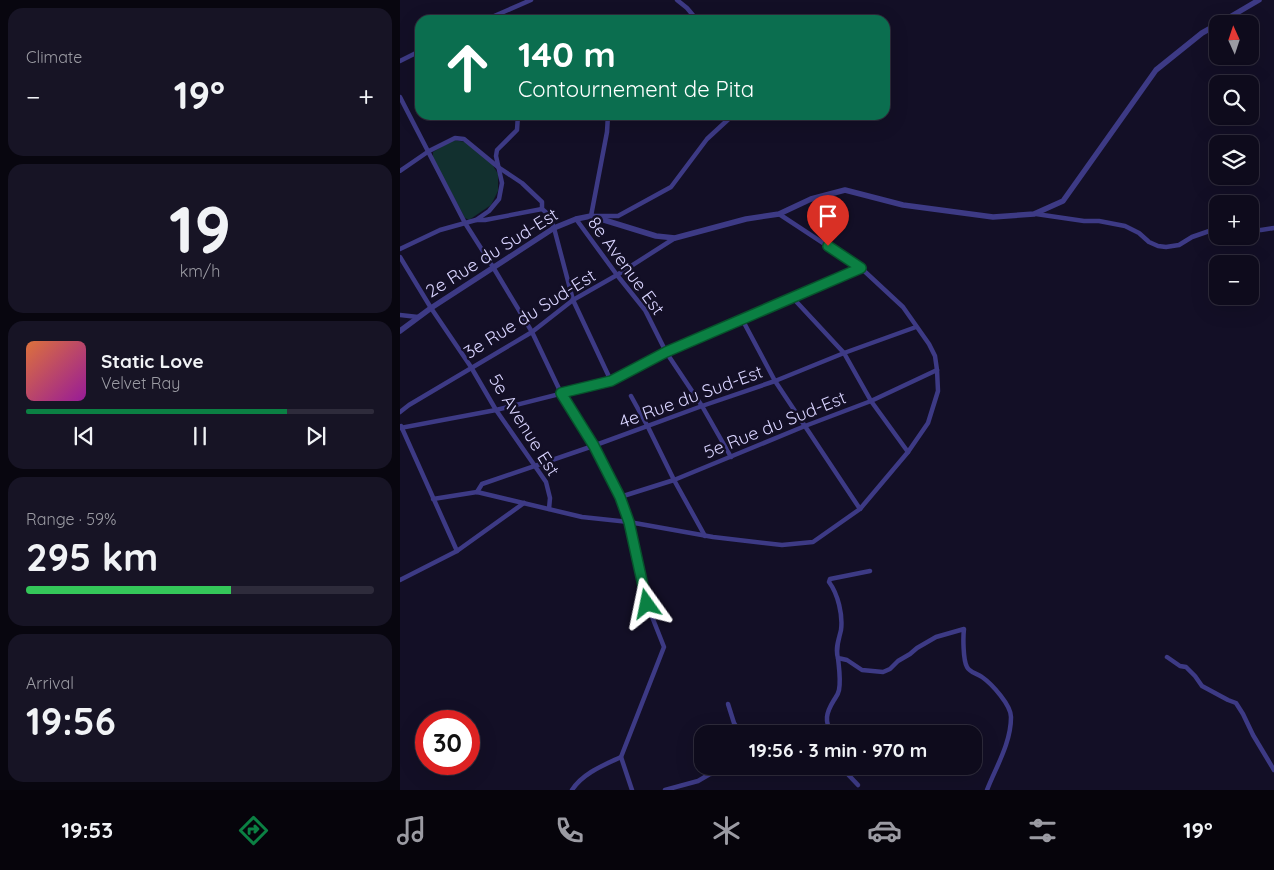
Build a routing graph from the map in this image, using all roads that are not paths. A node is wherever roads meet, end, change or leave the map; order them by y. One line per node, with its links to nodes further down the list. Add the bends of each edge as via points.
1 (531, 0): 4 (street)
2 (677, 0): 5 (street)
3 (1259, 0): 6 (street)
4 (496, 15)
5 (693, 15)
6 (1233, 15)
7 (1209, 29): 19 (street, via 1156,70 1063,201)
8 (415, 54): 9 (street)
9 (400, 61)
10 (400, 97): 14 (street)
11 (518, 120): 15 (street, via 517,130 497,150)
12 (608, 120): 20 (street)
13 (728, 120): 20 (street, via 707,139 670,187 618,216)
14 (428, 151): 15 (street, via 455,138 464,138); 16 (street); 23 (street)
15 (498, 167): 17 (street, via 542,202); 22 (street, via 502,183 499,199)
16 (400, 171)
17 (542, 209): 22 (street); 24 (street)
18 (779, 214): 19 (street, via 811,199 845,190 903,205 984,216); 28 (street, via 746,219); 32 (street)
19 (1034, 214): 27 (street, via 1099,220 1125,226 1149,242 1166,247 1179,245)
20 (592, 216): 21 (street, 2e Rue du Sud-Est); 28 (street, via 656,236)
21 (576, 219): 24 (street, 2e Rue du Sud-Est); 33 (street, 8e Avenue Est)
22 (476, 220): 23 (street)
23 (465, 223): 29 (street, via 440,230); 31 (street)
24 (554, 228): 31 (street, 2e Rue du Sud-Est); 35 (street)
25 (1274, 228): 26 (street)
26 (1259, 230)
27 (1209, 231)
28 (675, 238): 33 (street, 3e Rue du Sud-Est)
29 (400, 249)
30 (400, 257): 36 (street, 5e Avenue Est)
31 (493, 267): 36 (street, 2e Rue du Sud-Est); 42 (street)
32 (861, 268): 34 (street); 40 (street, via 902,307)
33 (617, 275): 35 (street, 3e Rue du Sud-Est); 43 (street, 8e Avenue Est, via 645,310)
34 (792, 297): 39 (street); 44 (street)
35 (573, 300): 42 (street, 3e Rue du Sud-Est); 47 (street)
36 (431, 308): 38 (street, 2e Rue du Sud-Est); 45 (street, 5e Avenue Est)
37 (400, 315): 38 (street)
38 (419, 317): 41 (street, 2e Rue du Sud-Est)
39 (742, 319): 43 (street); 48 (street)
40 (916, 327): 44 (street, 4e Rue du Sud-Est); 46 (street, via 935,356)
41 (400, 331)
42 (532, 332): 45 (street, 3e Rue du Sud-Est); 49 (street)
43 (666, 352): 47 (street); 52 (street, 8e Avenue Est)
44 (844, 353): 48 (street, 4e Rue du Sud-Est); 51 (street)
45 (472, 367): 53 (street, 5e Avenue Est); 54 (street, 3e Rue du Sud-Est)
46 (937, 370): 51 (street, 5e Rue du Sud-Est); 59 (street, via 938,391 928,423)
47 (611, 381): 49 (street)
48 (775, 381): 52 (street, 4e Rue du Sud-Est); 55 (street)
49 (561, 393): 53 (street); 58 (street)
50 (631, 396): 57 (street)
51 (872, 401): 55 (street, 5e Rue du Sud-Est); 59 (street)
52 (702, 406): 57 (street, 4e Rue du Sud-Est); 60 (street, 8e Avenue Est)
53 (496, 410): 56 (street); 61 (street, 5e Avenue Est)
54 (400, 412)
55 (805, 426): 60 (street, 5e Rue du Sud-Est); 68 (street)
56 (401, 427): 65 (street)
57 (648, 427): 58 (street, 4e Rue du Sud-Est); 62 (street)
58 (594, 446): 61 (street, 4e Rue du Sud-Est); 64 (street)
59 (908, 452): 68 (street)
60 (730, 457): 62 (street, 5e Rue du Sud-Est)
61 (534, 465): 63 (street, 4e Rue du Sud-Est, via 482,484); 67 (street, 5e Avenue Est, via 546,482)
62 (674, 480): 64 (street, 5e Rue du Sud-Est); 70 (street)
63 (477, 492): 65 (street); 66 (street)
64 (620, 497): 69 (street)
65 (433, 499): 71 (street)
66 (524, 503): 67 (street); 71 (street)
67 (549, 509): 69 (street, via 582,517)
68 (860, 509): 70 (street, via 813,542 782,545)
69 (629, 522): 70 (street); 79 (street, via 647,604 664,646)
70 (705, 536)
71 (457, 551): 73 (street)
72 (870, 571): 75 (street, via 830,579 840,612)
73 (400, 580)
74 (1167, 657): 80 (street, via 1186,668 1202,686 1236,703)
75 (838, 658): 78 (street, via 839,689 828,712); 87 (street, via 862,670 883,672 936,636 964,629 962,640 966,666 970,672 990,683 1011,715 1009,733)
76 (728, 704): 77 (street)
77 (735, 725)
78 (828, 725)
79 (621, 757): 84 (street, via 596,768); 85 (street)
80 (1274, 770)
81 (708, 775): 86 (street)
82 (849, 775): 83 (street)
83 (858, 785)
84 (572, 790)
85 (633, 790)
86 (664, 790)
87 (987, 790)

